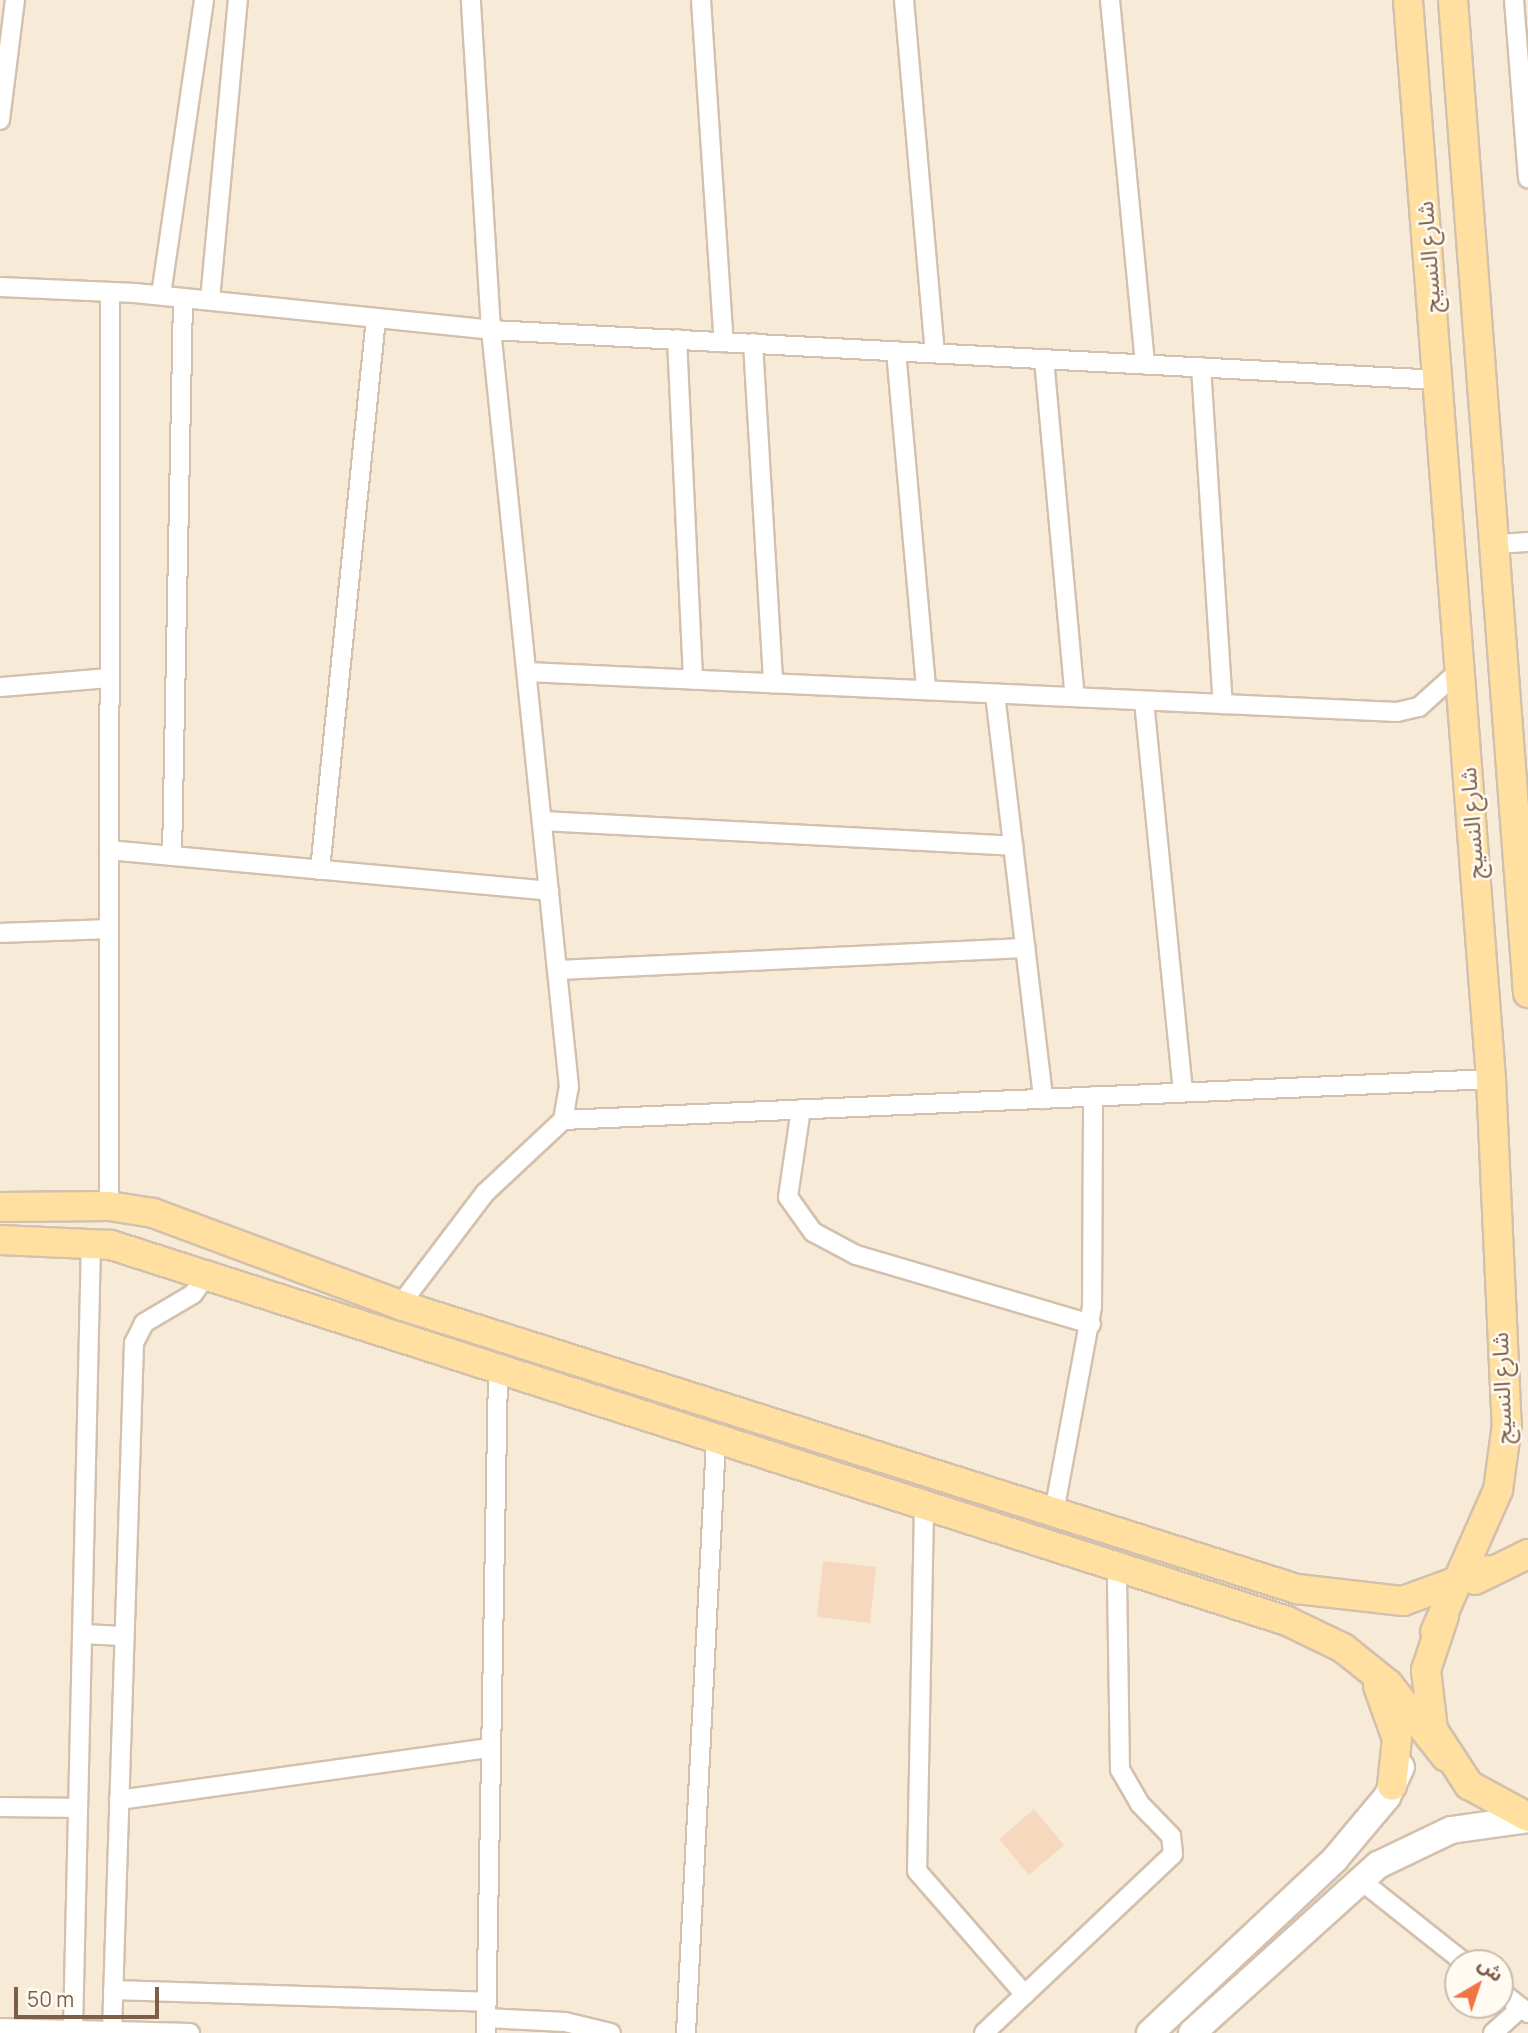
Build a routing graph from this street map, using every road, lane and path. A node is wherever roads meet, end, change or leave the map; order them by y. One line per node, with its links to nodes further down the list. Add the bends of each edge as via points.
1 (15, 0): 12 (street)
2 (204, 0): 16 (street)
3 (239, 0): 18 (street)
4 (471, 0): 20 (street)
5 (701, 0): 22 (street)
6 (904, 0): 25 (street)
7 (1110, 0): 27 (street)
8 (1408, 0): 29 (main road, شارع النسيج)
9 (1453, 0): 31 (main road, شارع النسيج)
10 (1519, 7): 11 (street)
11 (1525, 105): 13 (street)
12 (0, 117)
13 (1528, 178)
14 (0, 287): 15 (street)
15 (110, 292): 16 (street); 34 (street)
16 (161, 295): 17 (street)
17 (183, 298): 18 (street); 46 (street)
18 (210, 300): 19 (street)
19 (376, 318): 20 (street); 47 (street)
20 (491, 330): 21 (street); 33 (street)
21 (677, 340): 22 (street); 35 (street)
22 (724, 342): 23 (street)
23 (753, 343): 24 (street); 36 (street)
24 (895, 351): 25 (street); 38 (street)
25 (935, 353): 26 (street)
26 (1044, 359): 27 (street); 40 (street)
27 (1145, 364): 28 (street)
28 (1201, 367): 29 (street); 42 (street)
29 (1438, 380): 32 (main road, شارع النسيج)
30 (1528, 542): 31 (street)
31 (1499, 544): 53 (main road, شارع النسيج)
32 (1460, 670): 42 (street, via 1419,707 1397,712); 54 (main road, شارع النسيج)
33 (527, 672): 35 (street); 43 (street)
34 (109, 678): 37 (street); 45 (street)
35 (693, 680): 36 (street)
36 (773, 683): 38 (street)
37 (0, 687)
38 (926, 690): 39 (street)
39 (995, 694): 40 (street); 44 (street)
40 (1075, 698): 41 (street)
41 (1144, 701): 42 (street); 55 (street)
42 (1223, 704)
43 (542, 821): 44 (street); 48 (street)
44 (1013, 846): 51 (street)
45 (109, 850): 46 (street); 49 (street)
46 (172, 856): 47 (street)
47 (320, 870): 48 (street)
48 (549, 891): 52 (street)
49 (109, 929): 50 (street); 60 (street)
50 (0, 933)
51 (1025, 948): 52 (street); 57 (street)
52 (557, 970): 59 (street, via 569,1087)
53 (1528, 993)
54 (1491, 1079): 55 (street); 73 (main road, شارع النسيج, via 1507,1425)
55 (1183, 1093): 56 (street)
56 (1093, 1096): 57 (street); 68 (street)
57 (1043, 1099): 58 (street)
58 (801, 1109): 59 (street); 68 (street, via 788,1197 813,1232 856,1255)
59 (563, 1120): 67 (street, via 485,1193)
60 (109, 1206): 61 (main road); 62 (main road)
61 (0, 1207)
62 (193, 1226): 65 (main road); 67 (main road)
63 (0, 1240): 64 (main road)
64 (91, 1241): 65 (main road); 82 (street)
65 (169, 1264): 66 (main road)
66 (206, 1276): 69 (main road); 83 (street, via 193,1294 144,1323 134,1343)
67 (400, 1305): 70 (main road)
68 (1091, 1324): 75 (street)
69 (498, 1373): 71 (main road); 87 (street)
70 (819, 1438): 72 (main road); 75 (main road)
71 (716, 1440): 72 (main road); 106 (street)
72 (811, 1471): 74 (main road)
73 (1498, 1490): 79 (main road, شارع النسيج); 80 (main road, via 1471,1536 1431,1581)
74 (924, 1508): 77 (main road); 97 (street, via 917,1871)
75 (1054, 1511): 80 (main road, via 1297,1589)
76 (1528, 1554): 78 (main road)
77 (1117, 1570): 84 (main road, via 1287,1621); 97 (street, via 1121,1770 1140,1804 1171,1836 1173,1854)
78 (1488, 1570): 79 (main road); 81 (main road, via 1457,1597)
79 (1457, 1584): 80 (main road, via 1403,1601); 81 (main road, شارع النسيج)
80 (1376, 1602)
81 (1435, 1632): 85 (main road)
82 (82, 1634): 83 (street); 92 (street)
83 (124, 1636): 90 (street)
84 (1343, 1648): 86 (main road); 89 (main road, via 1367,1671 1392,1716 1398,1763)
85 (1426, 1670): 86 (street); 88 (main road, via 1426,1700)
86 (1415, 1716): 88 (main road); 89 (street)
87 (489, 1748): 90 (street); 99 (street)
88 (1446, 1757): 93 (main road, via 1469,1785)
89 (1392, 1786): 108 (street, via 1335,1859)
90 (119, 1800): 96 (street)
91 (0, 1807): 92 (street)
92 (78, 1808): 101 (street)
93 (1528, 1818): 94 (street, via 1440,1834)
94 (1359, 1879): 95 (street); 109 (street)
95 (1447, 1949)
96 (113, 1990): 99 (street); 102 (street)
97 (1026, 1995): 107 (street)
98 (1524, 2010): 110 (street)
99 (486, 2018): 105 (street, via 565,2022)
100 (0, 2028): 101 (street)
101 (73, 2030): 102 (street)
102 (111, 2031): 103 (street)
103 (140, 2032): 104 (street)
104 (190, 2033)
105 (611, 2033)
106 (686, 2033)
107 (984, 2033)
108 (1150, 2033)
109 (1192, 2033)
110 (1493, 2033)

